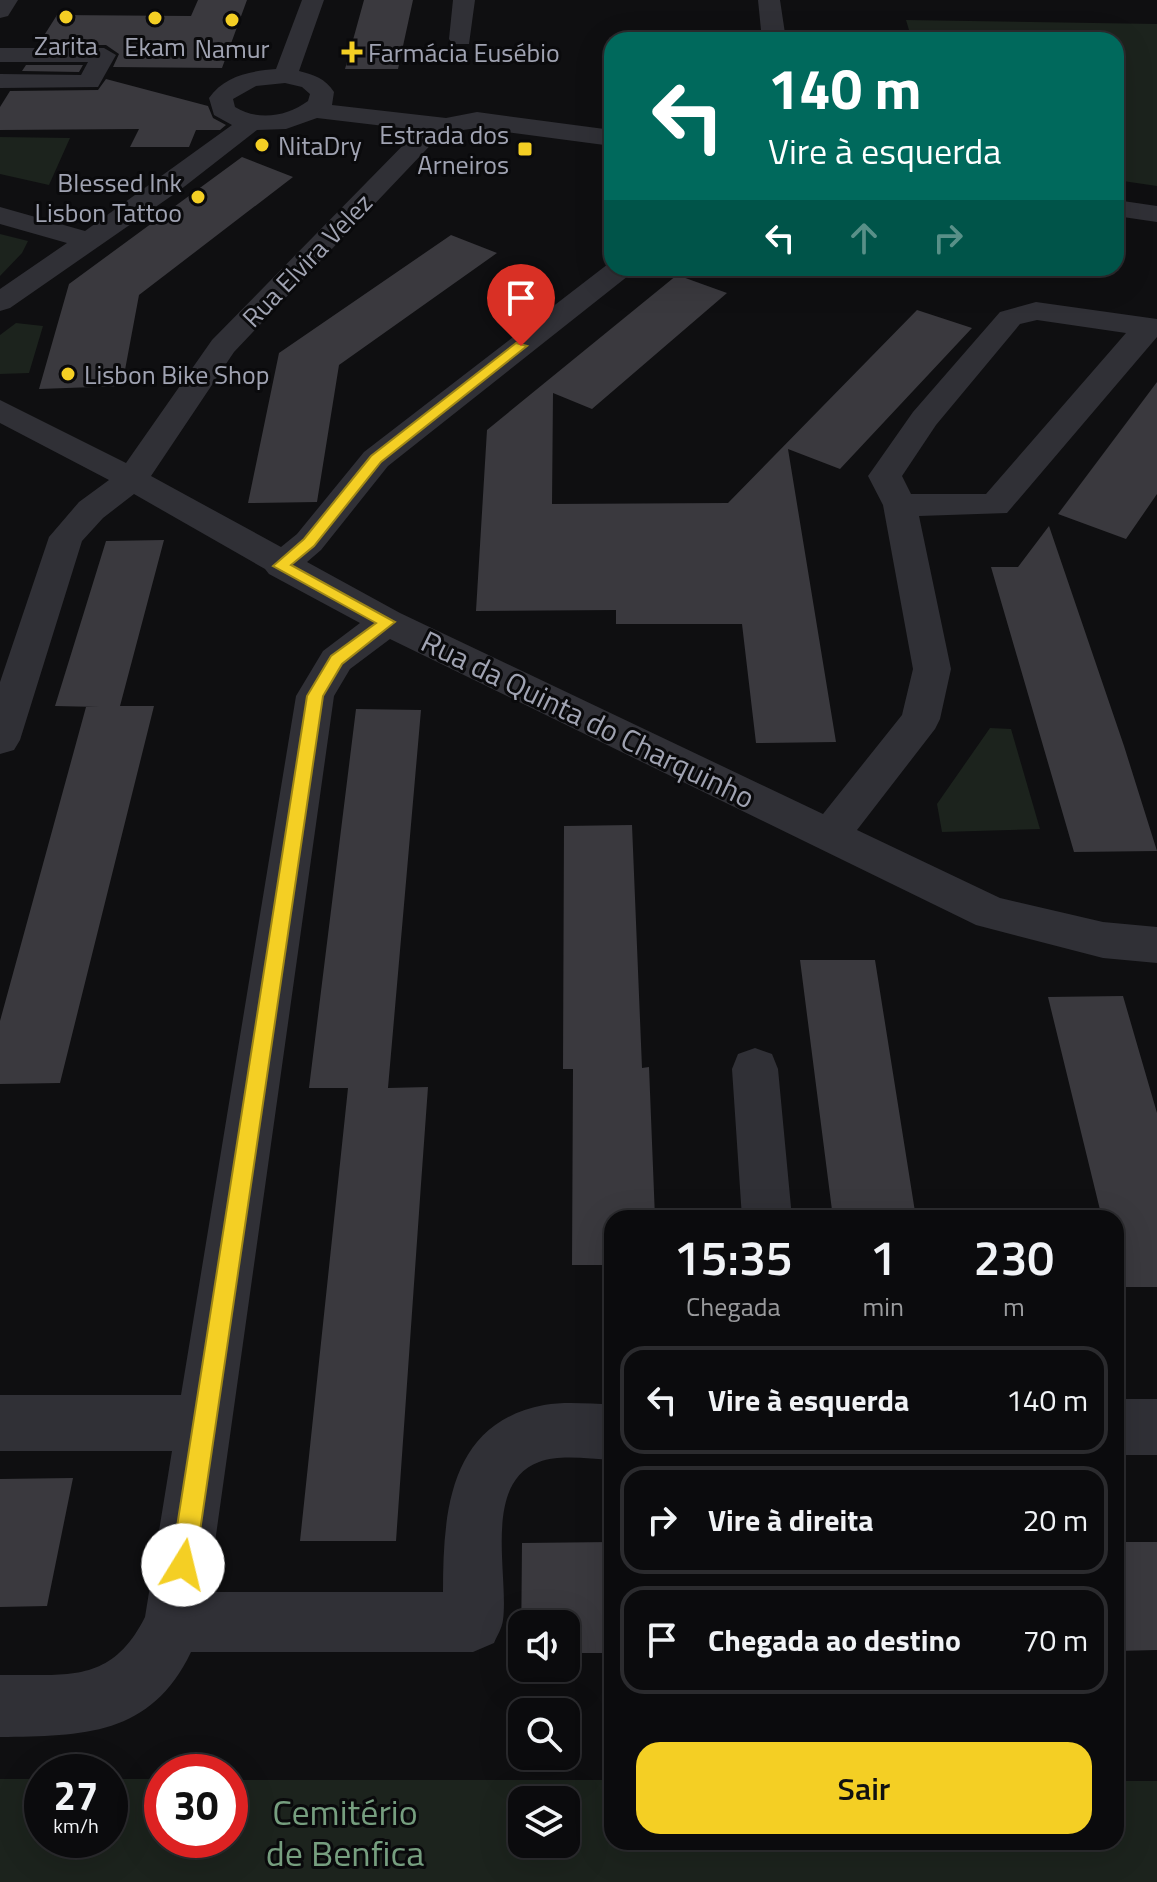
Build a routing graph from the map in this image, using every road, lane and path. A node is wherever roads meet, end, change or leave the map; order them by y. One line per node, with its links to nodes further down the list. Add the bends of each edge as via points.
1 (7, 0): 5 (street)
2 (313, 0): 9 (street)
3 (464, 0): 7 (street)
4 (769, 0): 6 (street)
5 (0, 11)
6 (773, 32)
7 (461, 39)
8 (0, 55): 10 (street, via 104,55 89,82)
9 (285, 76): 11 (street, via 310,81); 13 (street, via 245,81 221,98 230,115)
10 (0, 81)
11 (318, 101): 12 (street, via 458,110); 13 (street, via 293,120); 14 (street)
12 (477, 120): 14 (street); 15 (street)
13 (252, 122): 19 (street)
14 (435, 125): 24 (street, Rua Elvira Velez, via 223,346)
15 (604, 137)
16 (1124, 209): 17 (street)
17 (1157, 214)
18 (0, 215): 19 (street)
19 (88, 240): 21 (street)
20 (610, 276): 26 (street, via 376,459 309,542)
21 (9, 295)
22 (1152, 328): 25 (street, via 995,505); 25 (street, via 1036,311 1010,318 924,419 885,476)
23 (0, 410): 24 (street, Rua da Quinta do Charquinho)
24 (132, 479): 26 (street, Rua da Quinta do Charquinho); 28 (street, Rua Elvira Velez, via 66,537)
25 (900, 505): 29 (street, via 932,669 921,719)
26 (281, 566): 27 (street, Rua da Quinta do Charquinho)
27 (387, 622): 29 (street, Rua da Quinta do Charquinho); 34 (street, via 336,660 315,696)
28 (0, 740)
29 (830, 835): 30 (street, Rua da Quinta do Charquinho, via 991,913 1103,940)
30 (1157, 945)
31 (755, 1069): 32 (street)
32 (766, 1210)
33 (0, 1423): 34 (street)
34 (205, 1423): 38 (street)
35 (1124, 1427): 36 (street)
36 (1157, 1427)
37 (604, 1432): 38 (street, via 531,1436 494,1462 476,1504 473,1622)
38 (174, 1622): 39 (street, via 148,1671 105,1700)
39 (0, 1706)

